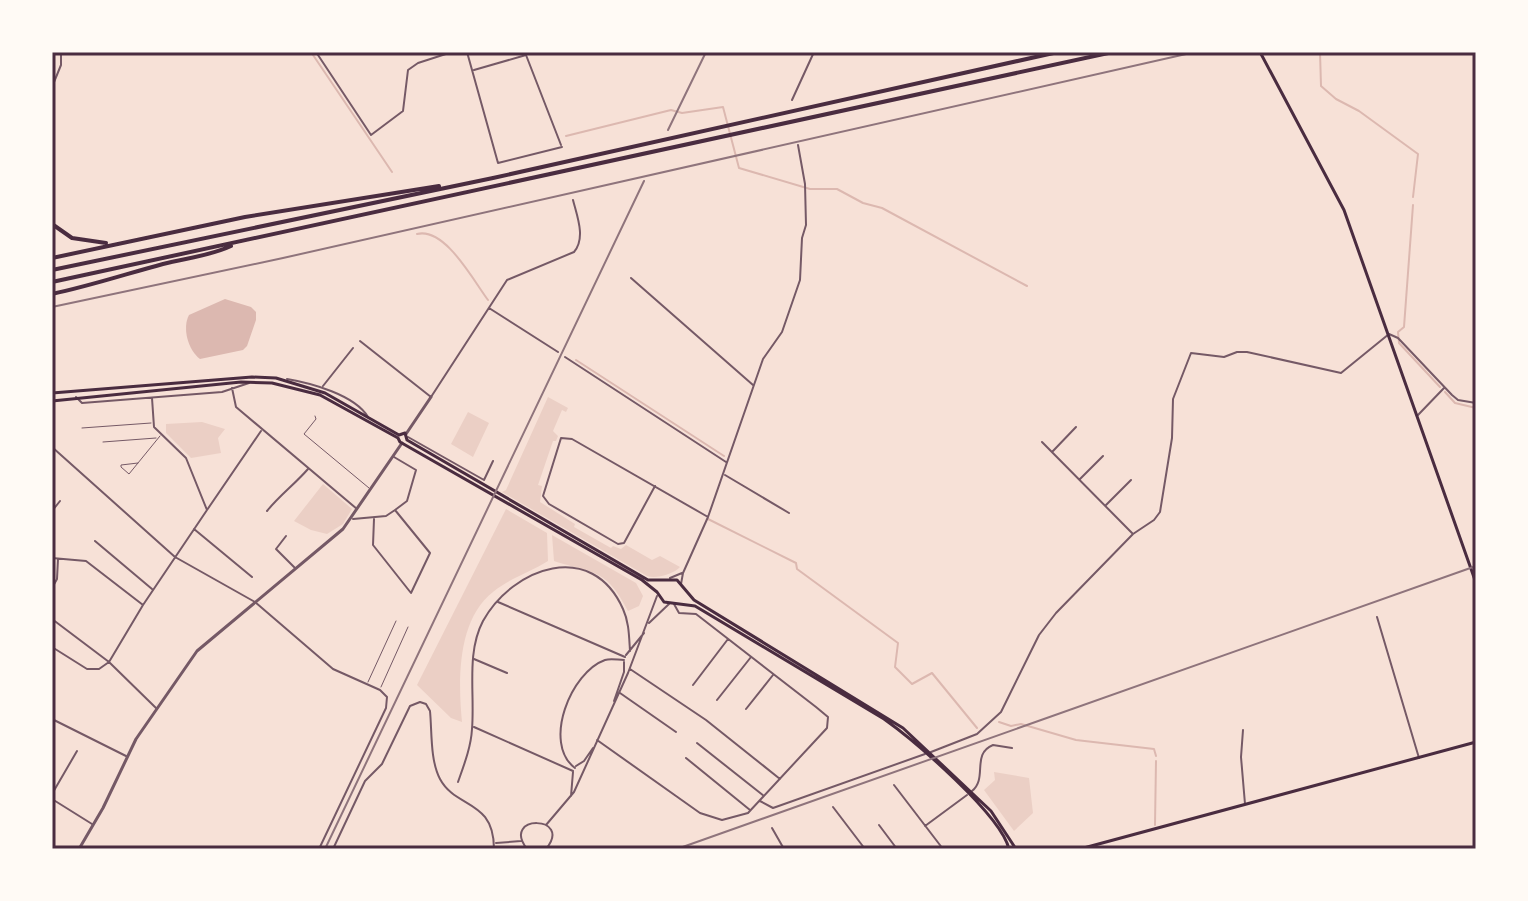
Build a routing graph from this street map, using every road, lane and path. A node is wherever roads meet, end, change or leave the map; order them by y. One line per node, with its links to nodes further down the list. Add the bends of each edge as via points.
1 (61, 52): 10 (street)
2 (316, 52): 3 (street, via 371,135 403,111 412,66)
3 (452, 52)
4 (467, 52): 9 (street)
5 (814, 52): 11 (street)
6 (1058, 52): 13 (highway)
7 (1113, 52): 17 (highway)
8 (1260, 52): 24 (main road, via 1344,210)
9 (472, 71): 9 (street, via 526,55 561,146 498,163)
10 (52, 87)
11 (792, 100)
12 (798, 145): 32 (street, via 806,225 800,280 782,332 763,359)
13 (493, 178): 16 (highway); 19 (highway)
14 (573, 200): 23 (street, via 579,248 507,280)
15 (52, 224): 16 (highway, via 72,238 99,244)
16 (151, 236): 18 (highway)
17 (238, 242): 21 (highway); 22 (highway, via 218,252)
18 (52, 258)
19 (52, 270)
20 (631, 278): 32 (street)
21 (52, 282)
22 (52, 294)
23 (488, 307): 27 (street); 37 (street)
24 (1389, 334): 33 (street); 42 (main road); 80 (street, via 1341,373 1247,352 1224,357 1191,353 1173,399 1160,512)
25 (360, 341): 37 (street)
26 (353, 348): 31 (street)
27 (558, 352)
28 (565, 357): 60 (street)
29 (287, 379): 31 (street); 35 (main road, via 252,377); 43 (main road)
30 (255, 382): 34 (street); 36 (main road); 49 (main road, via 320,395)
31 (322, 387): 43 (street)
32 (753, 387): 60 (street)
33 (1445, 387): 40 (street, via 1458,400); 42 (street)
34 (232, 388): 38 (street); 47 (street, via 235,405)
35 (52, 393)
36 (76, 397): 38 (street, via 82,403); 39 (main road)
37 (431, 397): 51 (street)
38 (152, 398): 44 (street)
39 (52, 401)
40 (1476, 403)
41 (315, 416): 66 (lane, via 304,434)
42 (1417, 416): 91 (main road)
43 (369, 418): 49 (main road)
44 (153, 422): 46 (lane); 48 (street)
45 (1076, 427): 55 (street)
46 (82, 428)
47 (262, 430): 61 (street); 71 (street)
48 (161, 434): 50 (lane); 71 (street, via 186,458)
49 (398, 436): 51 (main road); 51 (main road)
50 (158, 438): 52 (lane); 59 (lane)
51 (406, 439): 57 (street); 58 (street, via 484,480); 67 (main road)
52 (103, 442)
53 (1042, 442): 55 (street)
54 (52, 447): 83 (street)
55 (1052, 452): 63 (street)
56 (1103, 456): 63 (street)
57 (393, 457): 66 (street); 72 (street, via 416,470 407,501)
58 (493, 461)
59 (138, 463)
60 (727, 463): 62 (street)
61 (309, 468): 70 (street); 74 (street)
62 (723, 474): 75 (street); 76 (street)
63 (1079, 479): 69 (street)
64 (1131, 480): 69 (street)
65 (655, 486): 65 (street, via 624,543 618,544 543,496 561,438 572,439); 76 (street)
66 (371, 489): 70 (street)
67 (500, 496): 90 (main road, via 648,580); 95 (main road)
68 (60, 501): 73 (street)
69 (1105, 505): 80 (street)
70 (358, 509): 77 (street)
71 (207, 510): 79 (street)
72 (395, 510): 78 (street); 78 (street, via 430,553 411,593 373,545)
73 (52, 511)
74 (267, 511)
75 (789, 513)
76 (708, 517): 87 (street)
77 (352, 519): 78 (street); 86 (street)
78 (374, 519)
79 (194, 529): 83 (street); 88 (street)
80 (1133, 534): 149 (street, via 1056,613 1039,635 1001,712 977,734 780,806)
81 (286, 536): 86 (street, via 276,549)
82 (95, 541): 94 (street)
83 (175, 557): 94 (street); 98 (street)
84 (52, 558): 85 (street)
85 (58, 558): 93 (street); 99 (street, via 90,563)
86 (296, 569): 98 (street)
87 (683, 573): 89 (street); 92 (street)
88 (252, 577)
89 (670, 578): 90 (main road); 92 (main road)
90 (662, 581): 95 (main road)
91 (1476, 583)
92 (682, 587): 97 (main road); 133 (main road, via 694,600 881,712)
93 (52, 588)
94 (153, 589): 99 (street)
95 (658, 594): 97 (main road); 103 (street)
96 (497, 601): 108 (street, via 537,571 559,567 584,572 605,584 618,600); 110 (street, via 478,632); 111 (street)
97 (676, 601): 103 (street); 106 (street, via 679,613 696,614); 133 (main road, via 695,606 866,708)
98 (255, 602): 116 (street, via 333,669); 122 (street, via 201,647)
99 (143, 605): 112 (street)
100 (1377, 617): 138 (street)
101 (52, 619): 112 (street)
102 (396, 621): 116 (lane)
103 (648, 624): 105 (street)
104 (408, 627): 118 (lane)
105 (645, 632): 108 (street); 113 (street)
106 (728, 639): 109 (street); 117 (street)
107 (52, 647): 112 (street, via 87,669)
108 (630, 651): 111 (street)
109 (751, 657): 115 (street); 120 (street)
110 (473, 659): 114 (street); 125 (street)
111 (625, 659): 121 (street); 136 (street, via 597,665 571,693 562,720)
112 (109, 662): 122 (street)
113 (630, 669): 119 (street); 141 (street)
114 (507, 673)
115 (774, 674): 123 (street); 141 (street, via 828,717 827,728)
116 (367, 684): 118 (street)
117 (693, 685)
118 (380, 690): 161 (street, via 387,697 386,708)
119 (619, 692): 121 (street); 127 (street)
120 (717, 700)
121 (613, 706): 128 (street)
122 (156, 708): 135 (street)
123 (746, 709)
124 (52, 719): 135 (street)
125 (473, 727): 139 (street); 142 (street)
126 (1243, 730): 150 (street)
127 (676, 732)
128 (597, 740): 131 (street); 152 (street, via 711,819 739,818)
129 (1476, 742): 138 (main road)
130 (697, 743): 145 (street)
131 (594, 747): 140 (street); 147 (street)
132 (1012, 748): 156 (street, via 988,746 979,762 977,787)
133 (924, 749): 146 (main road)
134 (77, 751): 144 (street)
135 (127, 756): 153 (street)
136 (566, 758): 139 (street); 140 (street)
137 (686, 758): 152 (street)
138 (1419, 758): 150 (main road)
139 (562, 766): 140 (street)
140 (574, 769): 147 (street)
141 (780, 779): 145 (street)
142 (458, 782)
143 (894, 785): 156 (street)
144 (52, 794)
145 (764, 796): 149 (street)
146 (972, 796): 170 (main road); 171 (main road, via 996,818)
147 (571, 798): 154 (street)
148 (52, 799): 153 (street)
149 (760, 801): 152 (street)
150 (1245, 805): 172 (main road)
151 (833, 807): 167 (street)
152 (751, 810)
153 (93, 825): 160 (street)
154 (546, 825): 158 (street, via 528,824); 165 (street, via 552,838)
155 (879, 825): 168 (street)
156 (925, 826): 169 (street)
157 (772, 828): 166 (street)
158 (522, 841): 159 (street); 164 (street)
159 (494, 843): 162 (street, via 479,809 441,781 429,708 417,702 410,706 382,764 365,781); 163 (street)
160 (79, 849)
161 (319, 849)
162 (333, 849)
163 (494, 849)
164 (527, 849)
165 (546, 849)
166 (784, 849)
167 (865, 849)
168 (897, 849)
169 (943, 849)
170 (1009, 849)
171 (1016, 849)
172 (1080, 849)

